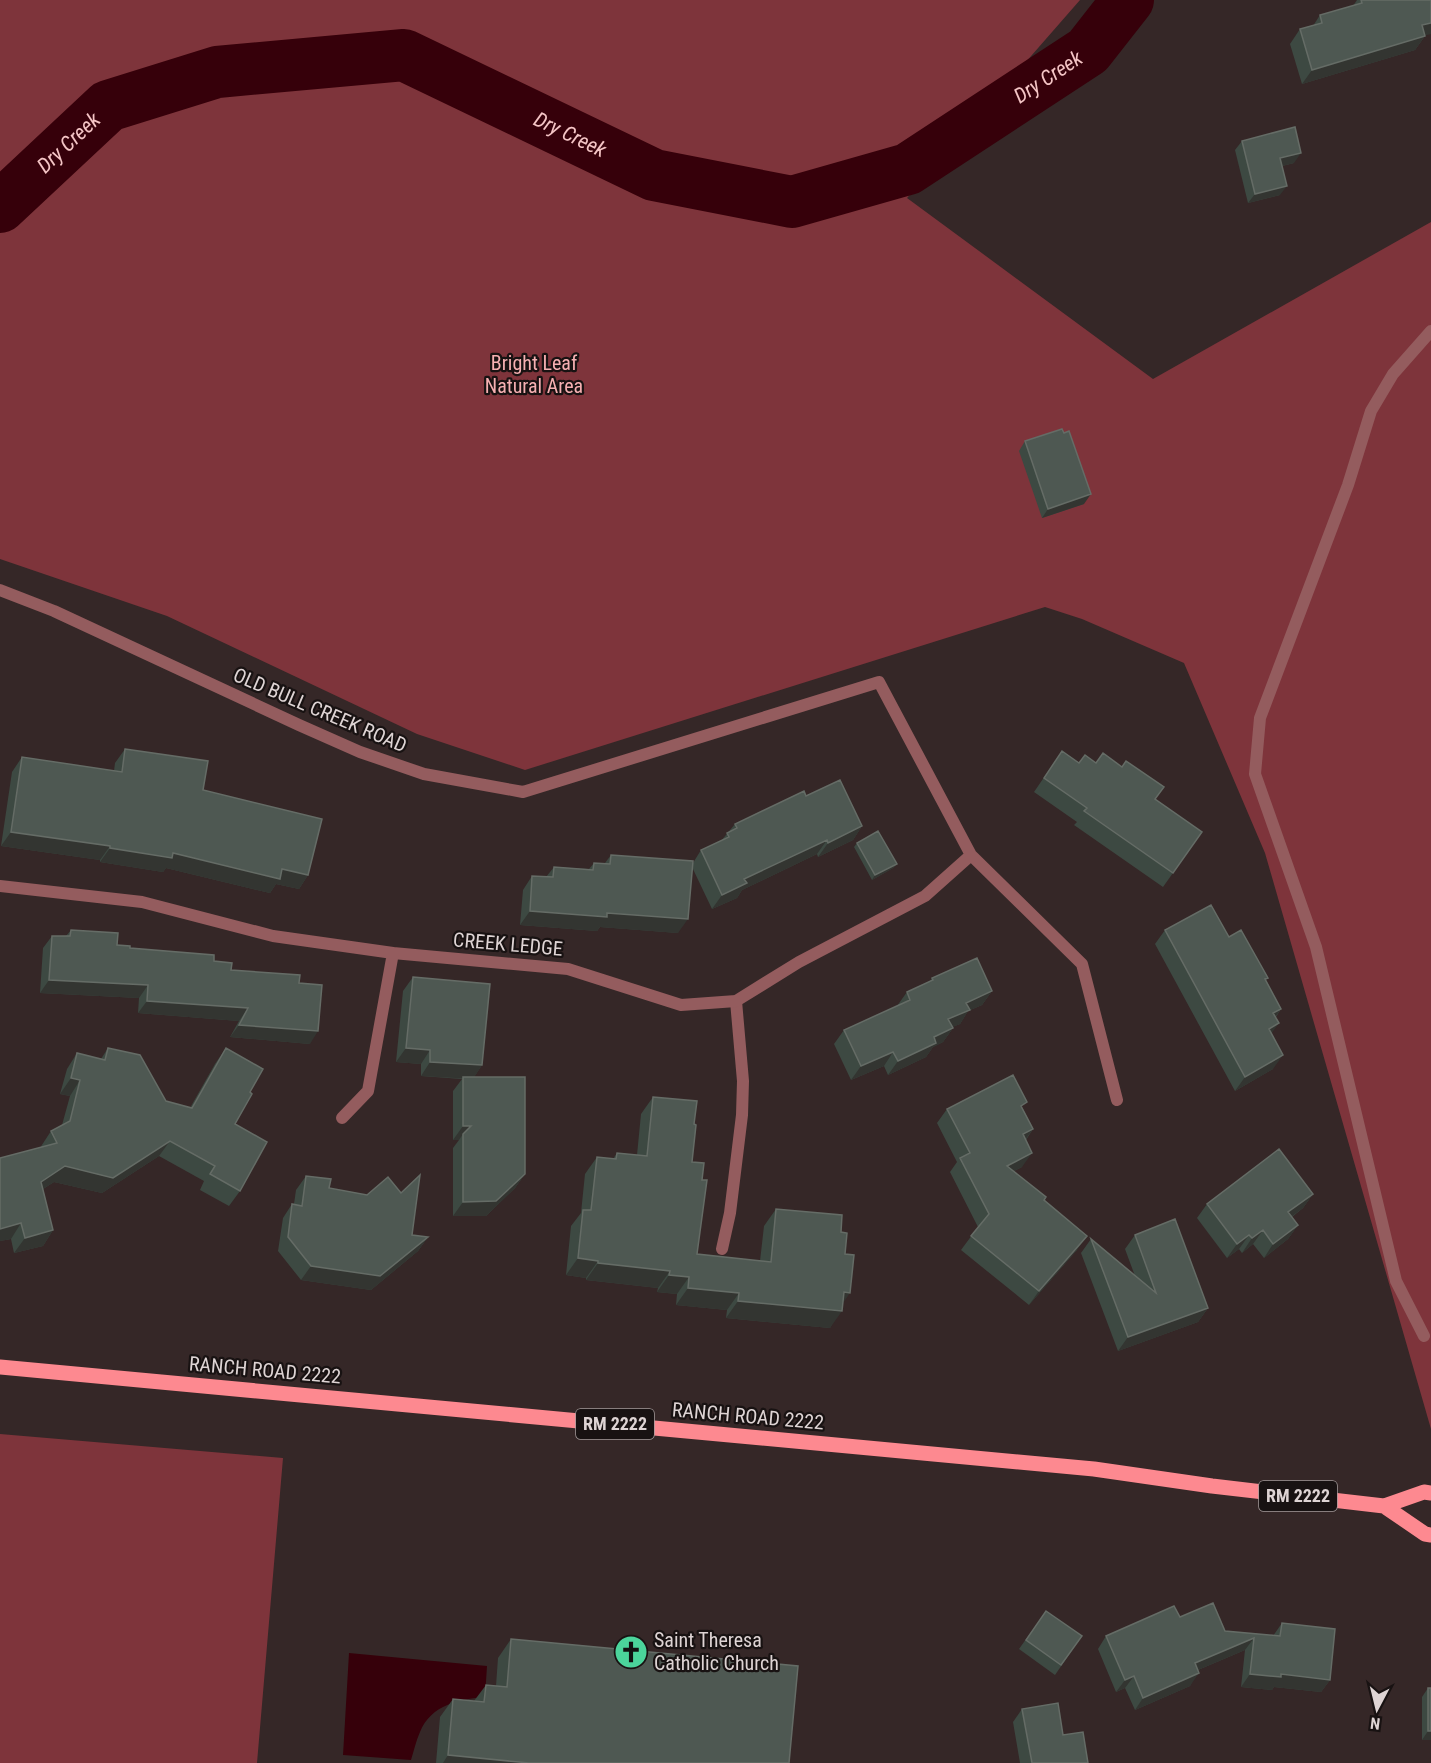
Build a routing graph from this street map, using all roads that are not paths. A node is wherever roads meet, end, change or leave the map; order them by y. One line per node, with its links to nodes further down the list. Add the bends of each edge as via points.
1 (1431, 331): 10 (street, via 1393,374 1371,411 1348,485 1260,718 1255,774 1316,947 1396,1281)
2 (0, 590): 3 (street, OLD BULL CREEK ROAD, via 54,611 360,752 424,774 523,792 879,682)
3 (971, 855): 6 (street, CREEK LEDGE, via 925,896 800,962); 7 (street, via 1082,964)
4 (0, 886): 5 (street, CREEK LEDGE, via 142,902 273,936)
5 (393, 953): 6 (street, CREEK LEDGE, via 568,969 681,1005); 8 (street, via 368,1091)
6 (736, 1001): 9 (street, via 742,1114)
7 (1117, 1100)
8 (342, 1118)
9 (722, 1250)
10 (1424, 1336)
11 (0, 1367): 13 (main road, RANCH ROAD 2222 / RM 2222, via 1094,1469)
12 (1431, 1493): 13 (main road, RANCH ROAD 2222 / RM 2222)
13 (1384, 1506): 14 (main road, RANCH ROAD 2222 / RM 2222)
14 (1431, 1535)

